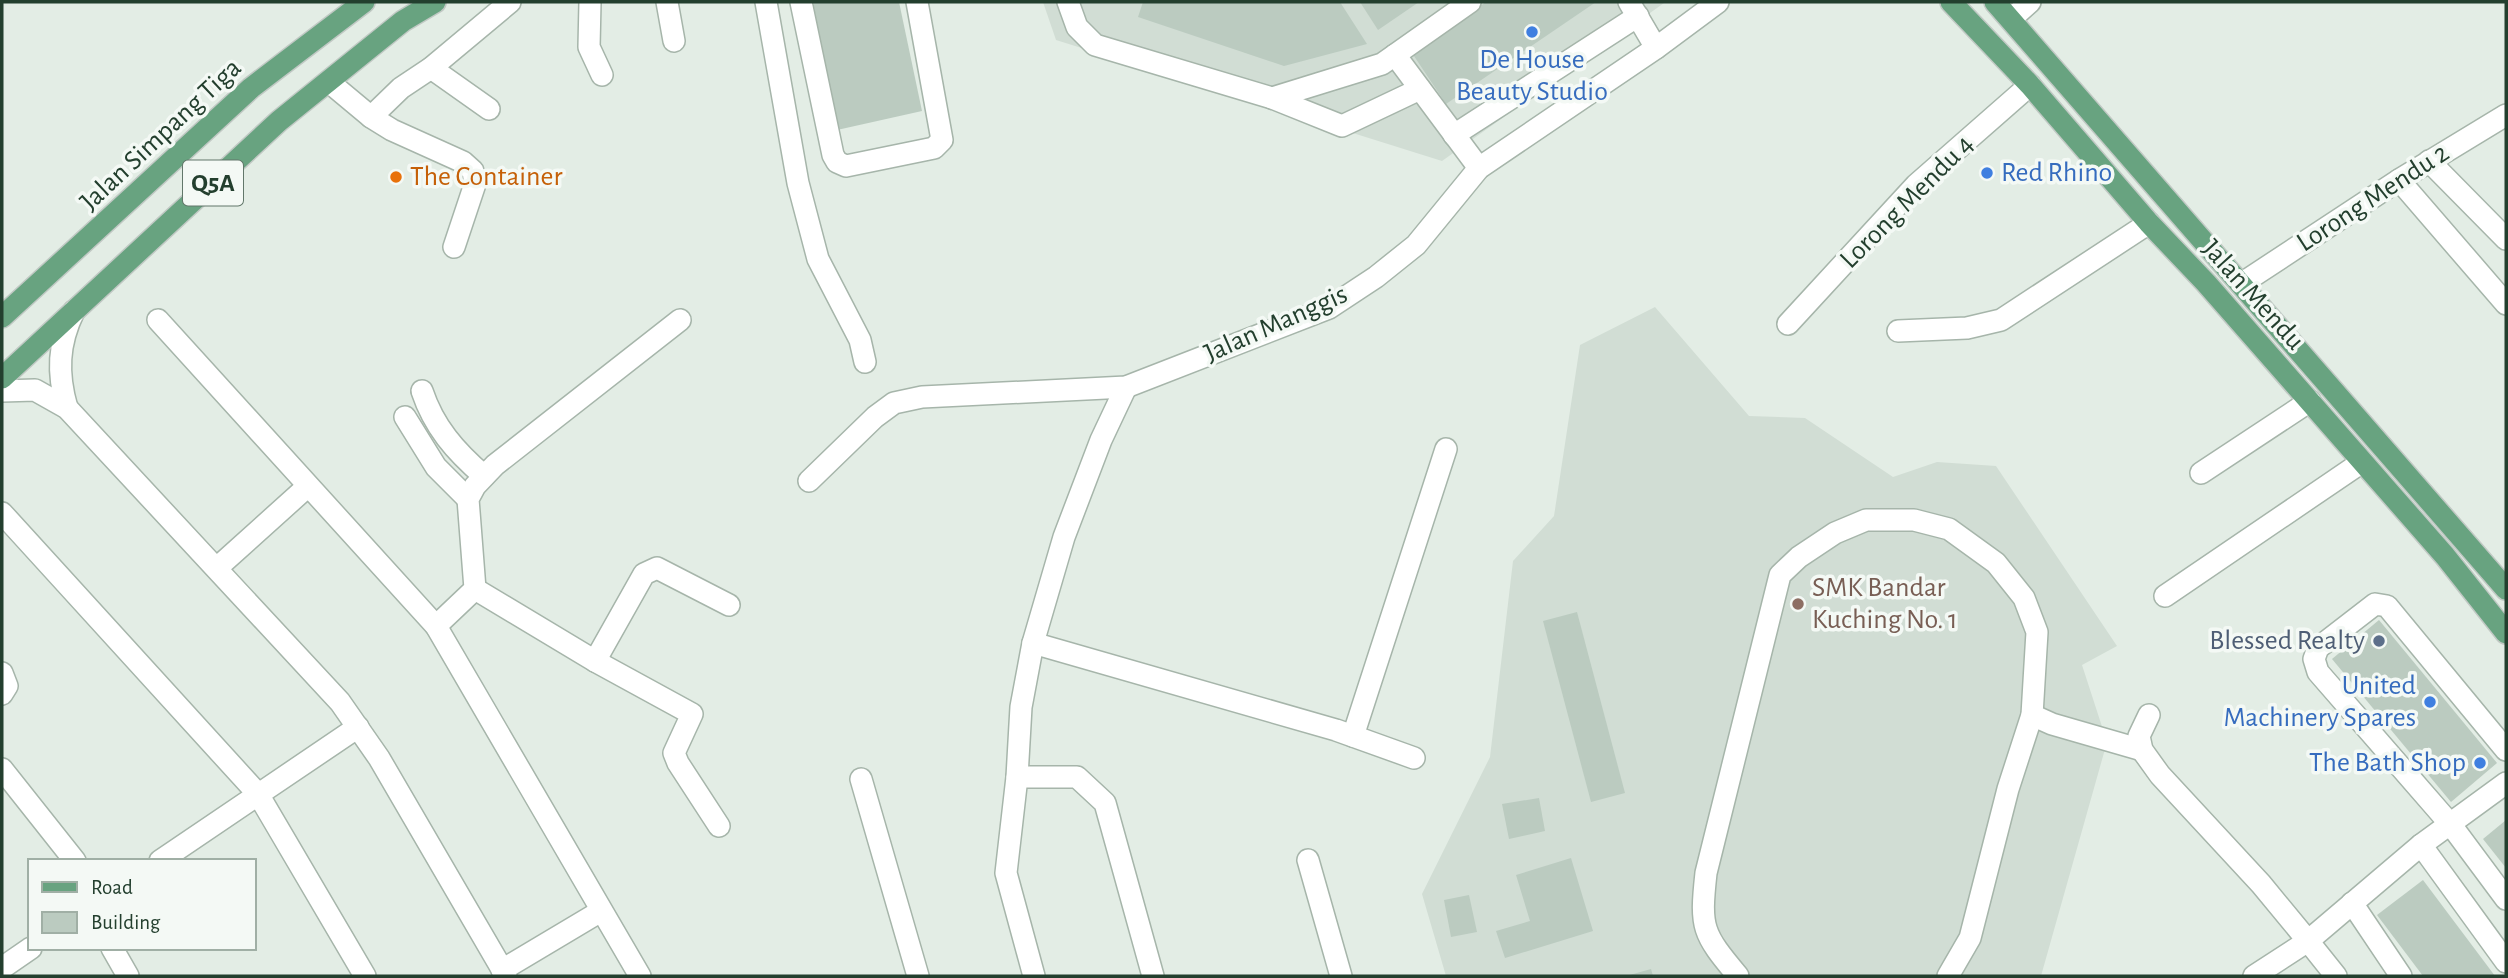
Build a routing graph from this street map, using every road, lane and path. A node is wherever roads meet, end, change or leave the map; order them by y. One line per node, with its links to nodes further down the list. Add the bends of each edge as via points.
1 (364, 2): 39 (main road, Jalan Simpang Tiga, via 251,88)
2 (435, 2): 22 (main road, Q5A, via 403,21)
3 (510, 2): 20 (street)
4 (590, 2): 21 (street, via 589,47)
5 (667, 2): 17 (street)
6 (766, 2): 44 (street, via 798,183 818,259 860,340)
7 (801, 2): 8 (street, via 833,155 846,166 934,148 942,140)
8 (917, 2)
9 (1068, 2): 25 (street, via 1077,27 1096,45)
10 (1470, 2): 19 (street)
11 (1718, 2): 18 (street, Jalan Manggis)
12 (1951, 2): 23 (main road, Jalan Mendu)
13 (1995, 2): 16 (main road, Jalan Mendu)
14 (2030, 2): 16 (street)
15 (1634, 9): 18 (street); 29 (street)
16 (2011, 19): 36 (main road, Jalan Mendu)
17 (674, 41)
18 (1656, 48): 31 (street, Jalan Manggis)
19 (1395, 55): 24 (street); 25 (street, via 1371,68)
20 (430, 68): 26 (street); 28 (street)
21 (602, 75)
22 (328, 82): 28 (street); 38 (main road, Q5A, via 278,121)
23 (2030, 85): 33 (main road, Jalan Mendu); 42 (street, Lorong Mendu 4, via 1916,185)
24 (1420, 89): 25 (street, via 1342,126); 29 (street)
25 (1272, 98)
26 (489, 109)
27 (2506, 115): 30 (street, Lorong Mendu 2)
28 (371, 117): 35 (street, via 463,162 473,172 475,184)
29 (1454, 135): 31 (street)
30 (2429, 161): 32 (street, Lorong Mendu 2); 34 (street)
31 (1479, 168): 46 (street, Jalan Manggis, via 1416,245 1329,308)
32 (2399, 180): 36 (street, Lorong Mendu 2); 37 (street)
33 (2149, 223): 43 (street, via 2001,320 1967,328); 49 (main road, Jalan Mendu)
34 (2506, 239)
35 (454, 247)
36 (2241, 284): 62 (main road, Jalan Mendu)
37 (2506, 304)
38 (74, 311): 45 (main road, Q5A); 50 (street, via 60,353 60,382)
39 (2, 317)
40 (158, 320): 57 (street)
41 (680, 320): 55 (street)
42 (1788, 324)
43 (1898, 331)
44 (864, 362)
45 (2, 378)
46 (1126, 387): 56 (street, Jalan Manggis, via 922,397 894,403); 67 (street, via 1064,537)
47 (2, 391): 50 (street, via 35,390)
48 (422, 391): 55 (street, via 453,449)
49 (2310, 401): 53 (main road, Jalan Mendu); 54 (street)
50 (67, 408): 60 (street)
51 (405, 417): 58 (street, via 436,467)
52 (1446, 449): 74 (street)
53 (2362, 462): 63 (street); 66 (main road, Jalan Mendu)
54 (2201, 473)
55 (484, 476): 58 (street)
56 (809, 481)
57 (308, 486): 60 (street); 65 (street)
58 (467, 499): 61 (street)
59 (2, 513): 82 (street)
60 (218, 567): 73 (street)
61 (475, 589): 65 (street); 68 (street)
62 (2506, 589)
63 (2165, 596)
64 (729, 605): 68 (street, via 657,568 649,569)
65 (436, 626): 91 (street)
66 (2506, 633)
67 (1033, 643): 74 (street); 79 (street, via 1021,707)
68 (595, 661): 84 (street, via 692,714 674,753)
69 (2, 673): 70 (street, via 7,686)
70 (2, 694)
71 (2032, 715): 75 (street); 105 (street, via 2037,632 2024,598 1996,563 1949,530 1914,520 1866,520 1835,533 1799,557 1780,575 1706,873 1701,916 1713,946); 106 (street, via 2007,789 1970,938)
72 (2149, 715): 75 (street, via 2139,736)
73 (358, 727): 82 (street); 97 (street)
74 (1353, 736): 77 (street)
75 (2142, 750): 92 (street)
76 (2506, 750): 83 (street, via 2387,606 2375,604 2318,648 2314,659 2318,672)
77 (1414, 758)
78 (2, 769): 86 (street)
79 (1017, 777): 102 (street, via 1006,873); 103 (street, via 1077,776 1105,803)
80 (861, 779): 101 (street)
81 (2506, 783): 83 (street)
82 (258, 794): 87 (street); 99 (street)
83 (2451, 825): 85 (street); 89 (street)
84 (719, 826)
85 (2421, 845): 90 (street); 95 (street)
86 (73, 859)
87 (163, 859)
88 (1308, 860): 104 (street)
89 (2506, 899)
90 (2352, 903): 92 (street); 109 (street)
91 (601, 911): 97 (street); 100 (street)
92 (2308, 941): 107 (street); 108 (street)
93 (28, 950): 96 (street)
94 (113, 950): 98 (street)
95 (2506, 962)
96 (2, 968)
97 (504, 973)
98 (128, 976)
99 (365, 976)
100 (640, 976)
101 (918, 976)
102 (1034, 976)
103 (1153, 976)
104 (1341, 976)
105 (1738, 976)
106 (1948, 976)
107 (2254, 976)
108 (2336, 976)
109 (2402, 976)

